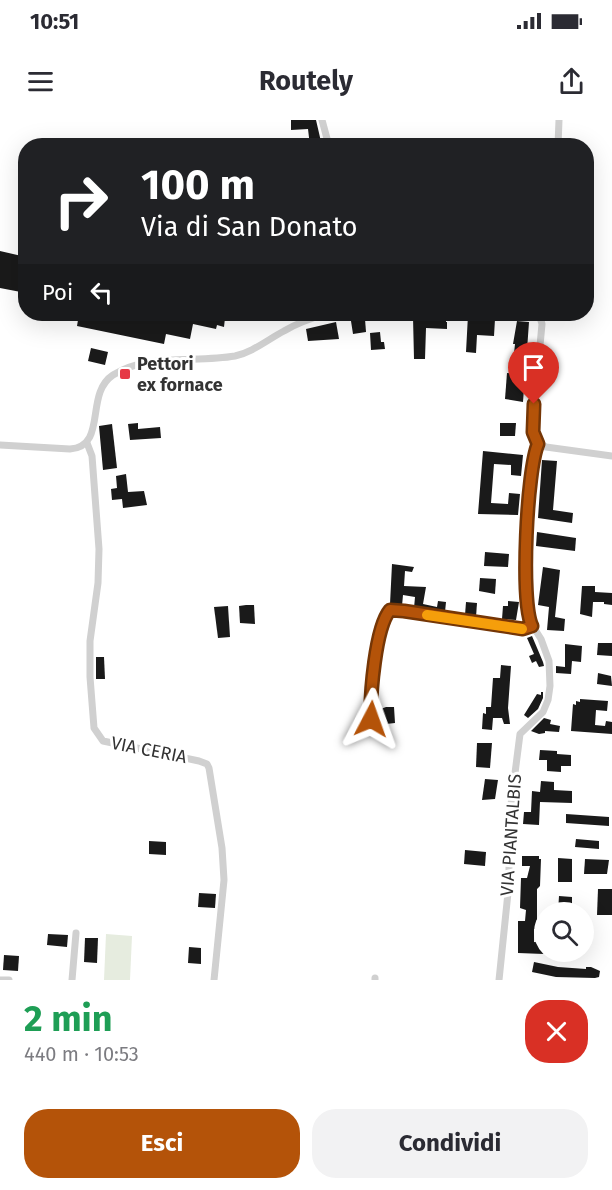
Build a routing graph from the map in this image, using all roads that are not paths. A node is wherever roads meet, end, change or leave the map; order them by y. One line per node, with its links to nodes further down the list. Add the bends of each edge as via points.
1 (322, 120): 3 (street)
2 (559, 120): 4 (street)
3 (326, 138)
4 (558, 138)
5 (308, 321): 7 (street, via 245,353 143,364 114,375 99,394)
6 (541, 321): 8 (street, VIA PIANTALBIS, via 533,416)
7 (87, 443): 9 (street, via 70,449); 17 (street, VIA CERIA, via 92,456 99,549 89,664 94,728 103,741 199,760 209,768 224,880)
8 (538, 444): 10 (street); 11 (street, VIA PIANTALBIS, via 527,544 526,603)
9 (0, 445)
10 (612, 456)
11 (532, 626): 12 (street, via 523,629 390,610 381,632 375,667 370,711); 18 (street, VIA PIANTALBIS, via 541,639 551,676 543,712 522,730 520,740 509,820)
12 (375, 729)
13 (76, 933): 16 (street)
14 (0, 980): 15 (street)
15 (9, 980)
16 (72, 980)
17 (214, 980)
18 (499, 980)

